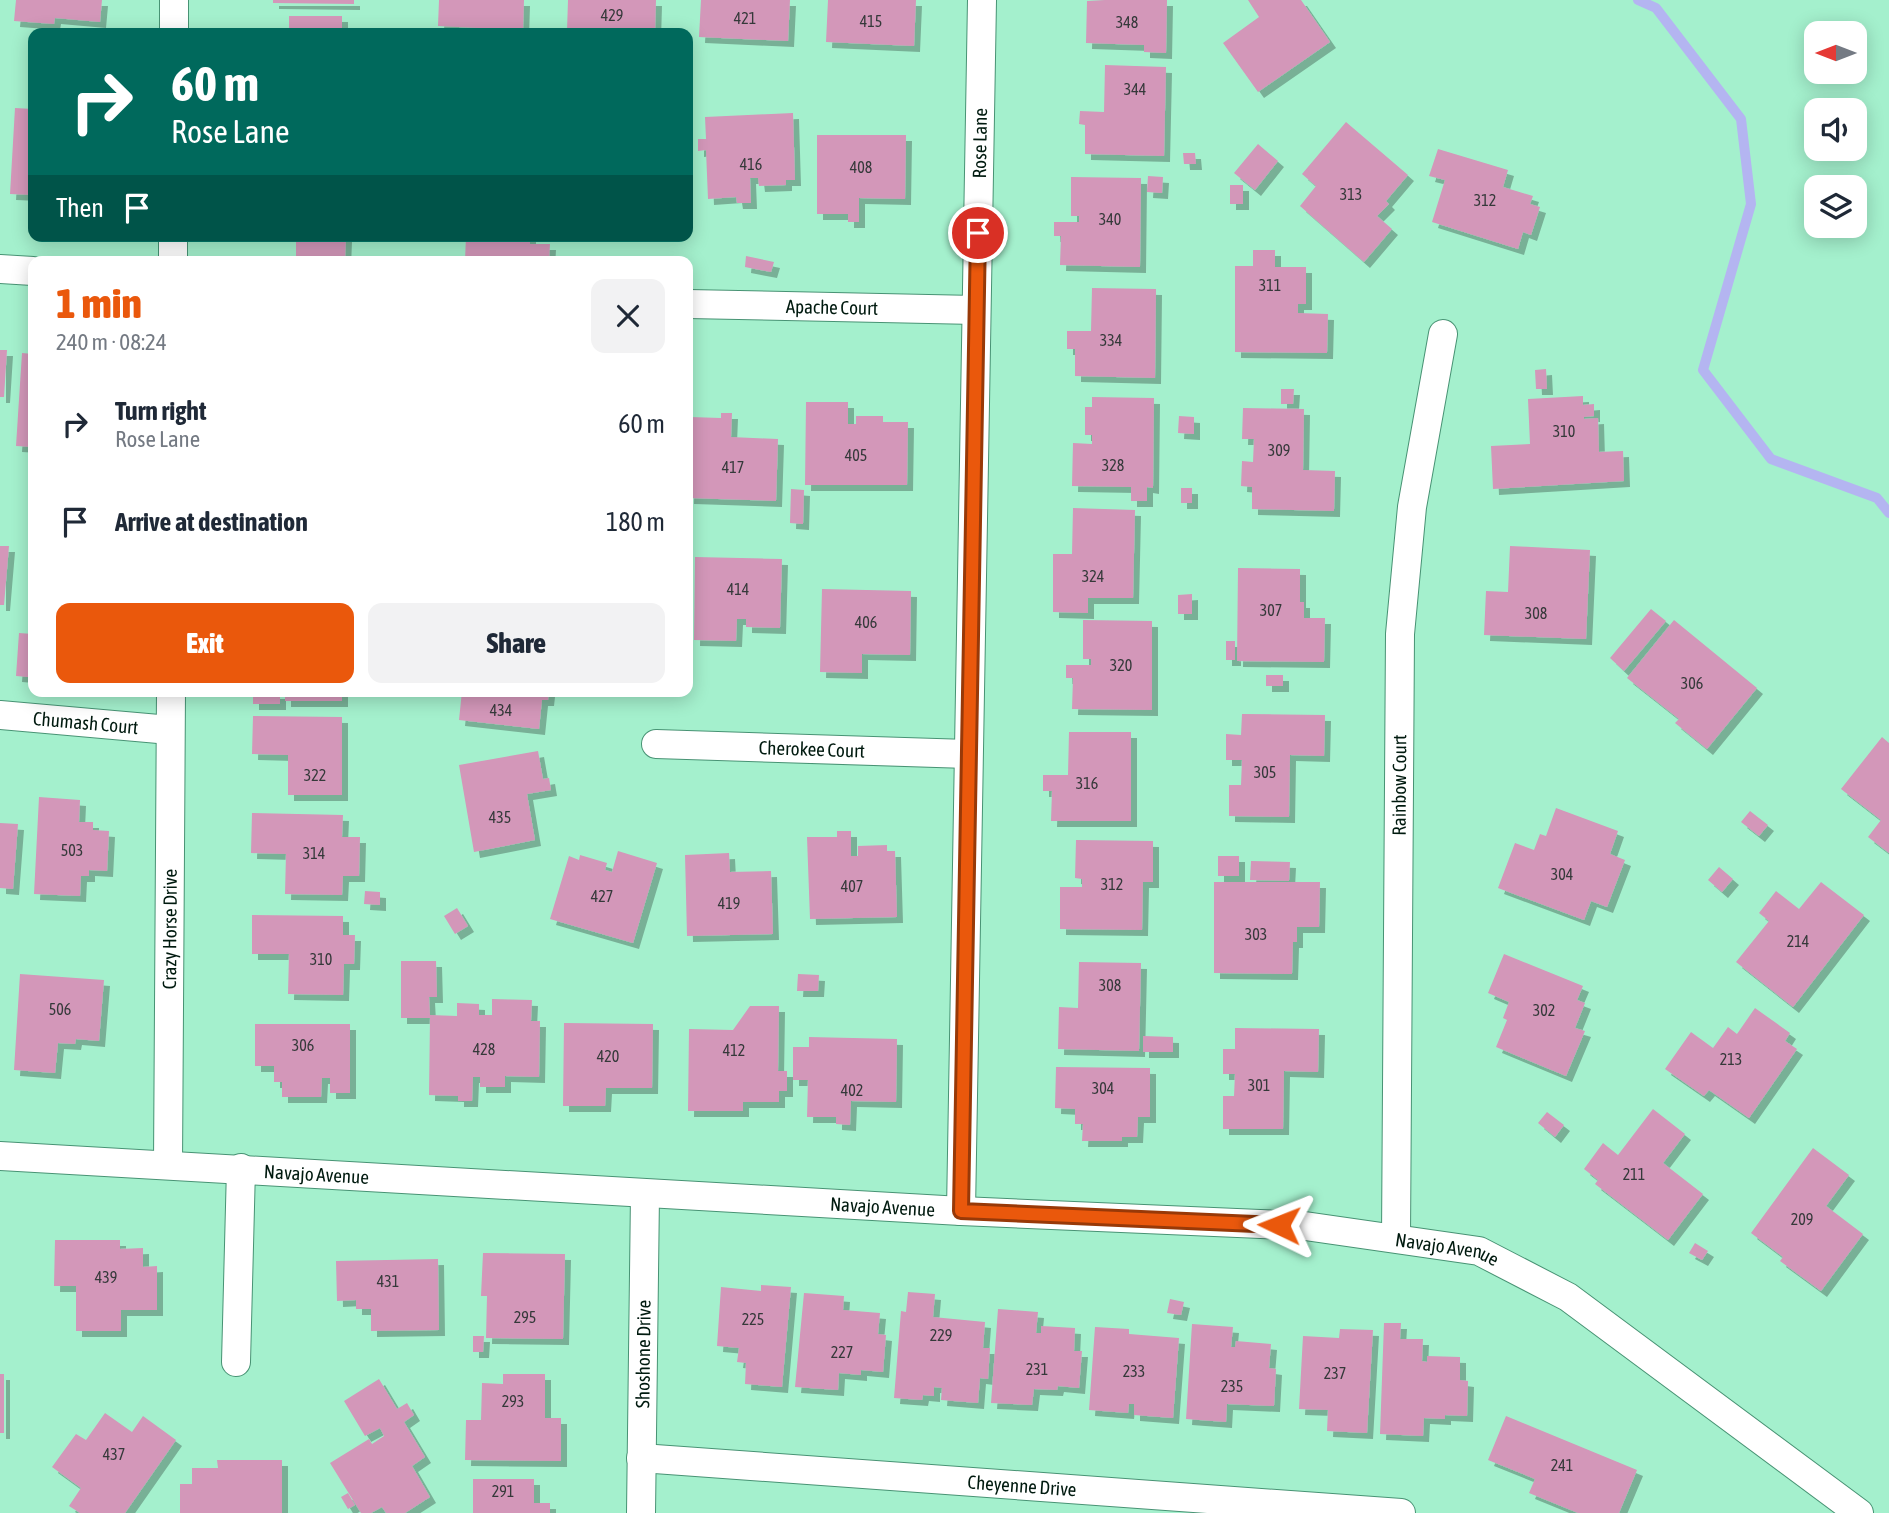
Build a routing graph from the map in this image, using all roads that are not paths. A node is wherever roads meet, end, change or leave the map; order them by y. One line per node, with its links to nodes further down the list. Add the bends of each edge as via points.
1 (174, 0): 3 (street)
2 (982, 0): 7 (street, Rose Lane)
3 (174, 28)
4 (0, 269): 5 (street)
5 (28, 271)
6 (693, 304): 7 (street, Apache Court)
7 (976, 310): 13 (street, Rose Lane)
8 (1443, 334): 19 (street, Rainbow Court, via 1412,507 1400,634)
9 (171, 697): 11 (street, Crazy Horse Drive)
10 (0, 715): 11 (street, Chumash Court)
11 (170, 730): 15 (street, Crazy Horse Drive)
12 (656, 744): 13 (street, Cherokee Court)
13 (968, 754): 18 (street, Rose Lane)
14 (0, 1156): 15 (street, Navajo Avenue)
15 (168, 1164): 16 (street, Navajo Avenue)
16 (241, 1168): 17 (street, Navajo Avenue); 20 (street, Navajo Avenue)
17 (645, 1194): 18 (street, Navajo Avenue); 21 (street, Shoshone Drive)
18 (961, 1211): 19 (street, Navajo Avenue, via 1305,1226)
19 (1396, 1238): 24 (street, Navajo Avenue, via 1479,1251 1567,1297)
20 (236, 1362)
21 (641, 1458): 22 (street, Shoshone Drive); 23 (street, Cheyenne Drive)
22 (641, 1513)
23 (1401, 1513)
24 (1858, 1513)

